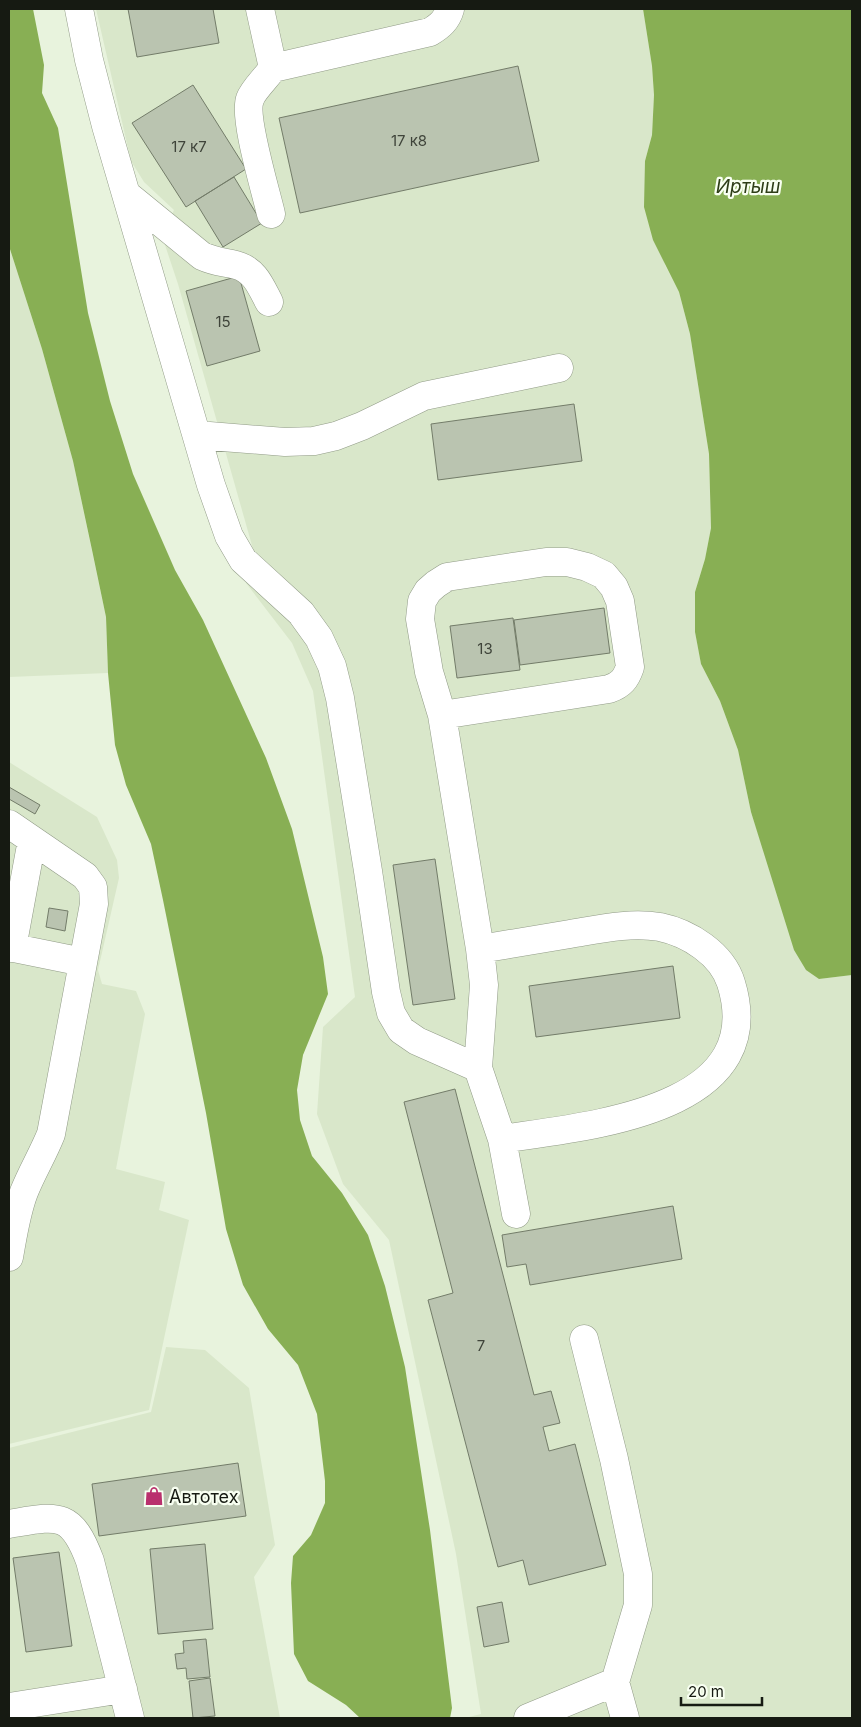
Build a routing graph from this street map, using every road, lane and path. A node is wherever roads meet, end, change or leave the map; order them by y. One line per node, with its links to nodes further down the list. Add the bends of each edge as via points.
1 (79, 9): 5 (lane, via 106,126)
2 (260, 9): 4 (lane)
3 (450, 9): 4 (lane, via 441,25 430,32)
4 (273, 68): 6 (lane, via 250,99 248,112)
5 (126, 194): 7 (lane, via 202,256 250,271); 9 (lane)
6 (271, 214)
7 (269, 302)
8 (559, 368): 9 (lane, via 424,396 362,426 314,441)
9 (196, 435): 17 (lane, via 229,536 243,560 301,613 332,666 342,707 391,1013 401,1030 417,1041)
10 (442, 715): 10 (lane, via 429,672 420,618 422,602 436,584 457,576 546,562 566,562 604,575 614,587 620,601 630,667 620,685); 15 (lane)
11 (9, 824): 12 (lane)
12 (32, 840): 13 (lane); 16 (lane, via 85,876 93,887 94,904)
13 (14, 906): 14 (lane)
14 (10, 947): 16 (lane)
15 (480, 949): 17 (lane, via 484,985); 18 (lane, via 616,926 661,927 700,944 718,961 730,979 736,998 735,1035 727,1055 697,1087 672,1101 613,1121)
16 (83, 962): 20 (lane, via 50,1134 17,1213)
17 (478, 1068): 18 (lane)
18 (502, 1139): 19 (lane)
19 (516, 1214)
20 (9, 1257)
21 (584, 1339): 23 (lane, via 638,1574 638,1605)
22 (9, 1524): 24 (lane, via 44,1518 66,1522 75,1529 90,1561)
23 (616, 1682): 27 (lane); 28 (lane)
24 (123, 1689): 25 (lane); 26 (lane)
25 (9, 1707)
26 (130, 1718)
27 (528, 1718)
28 (626, 1718)

